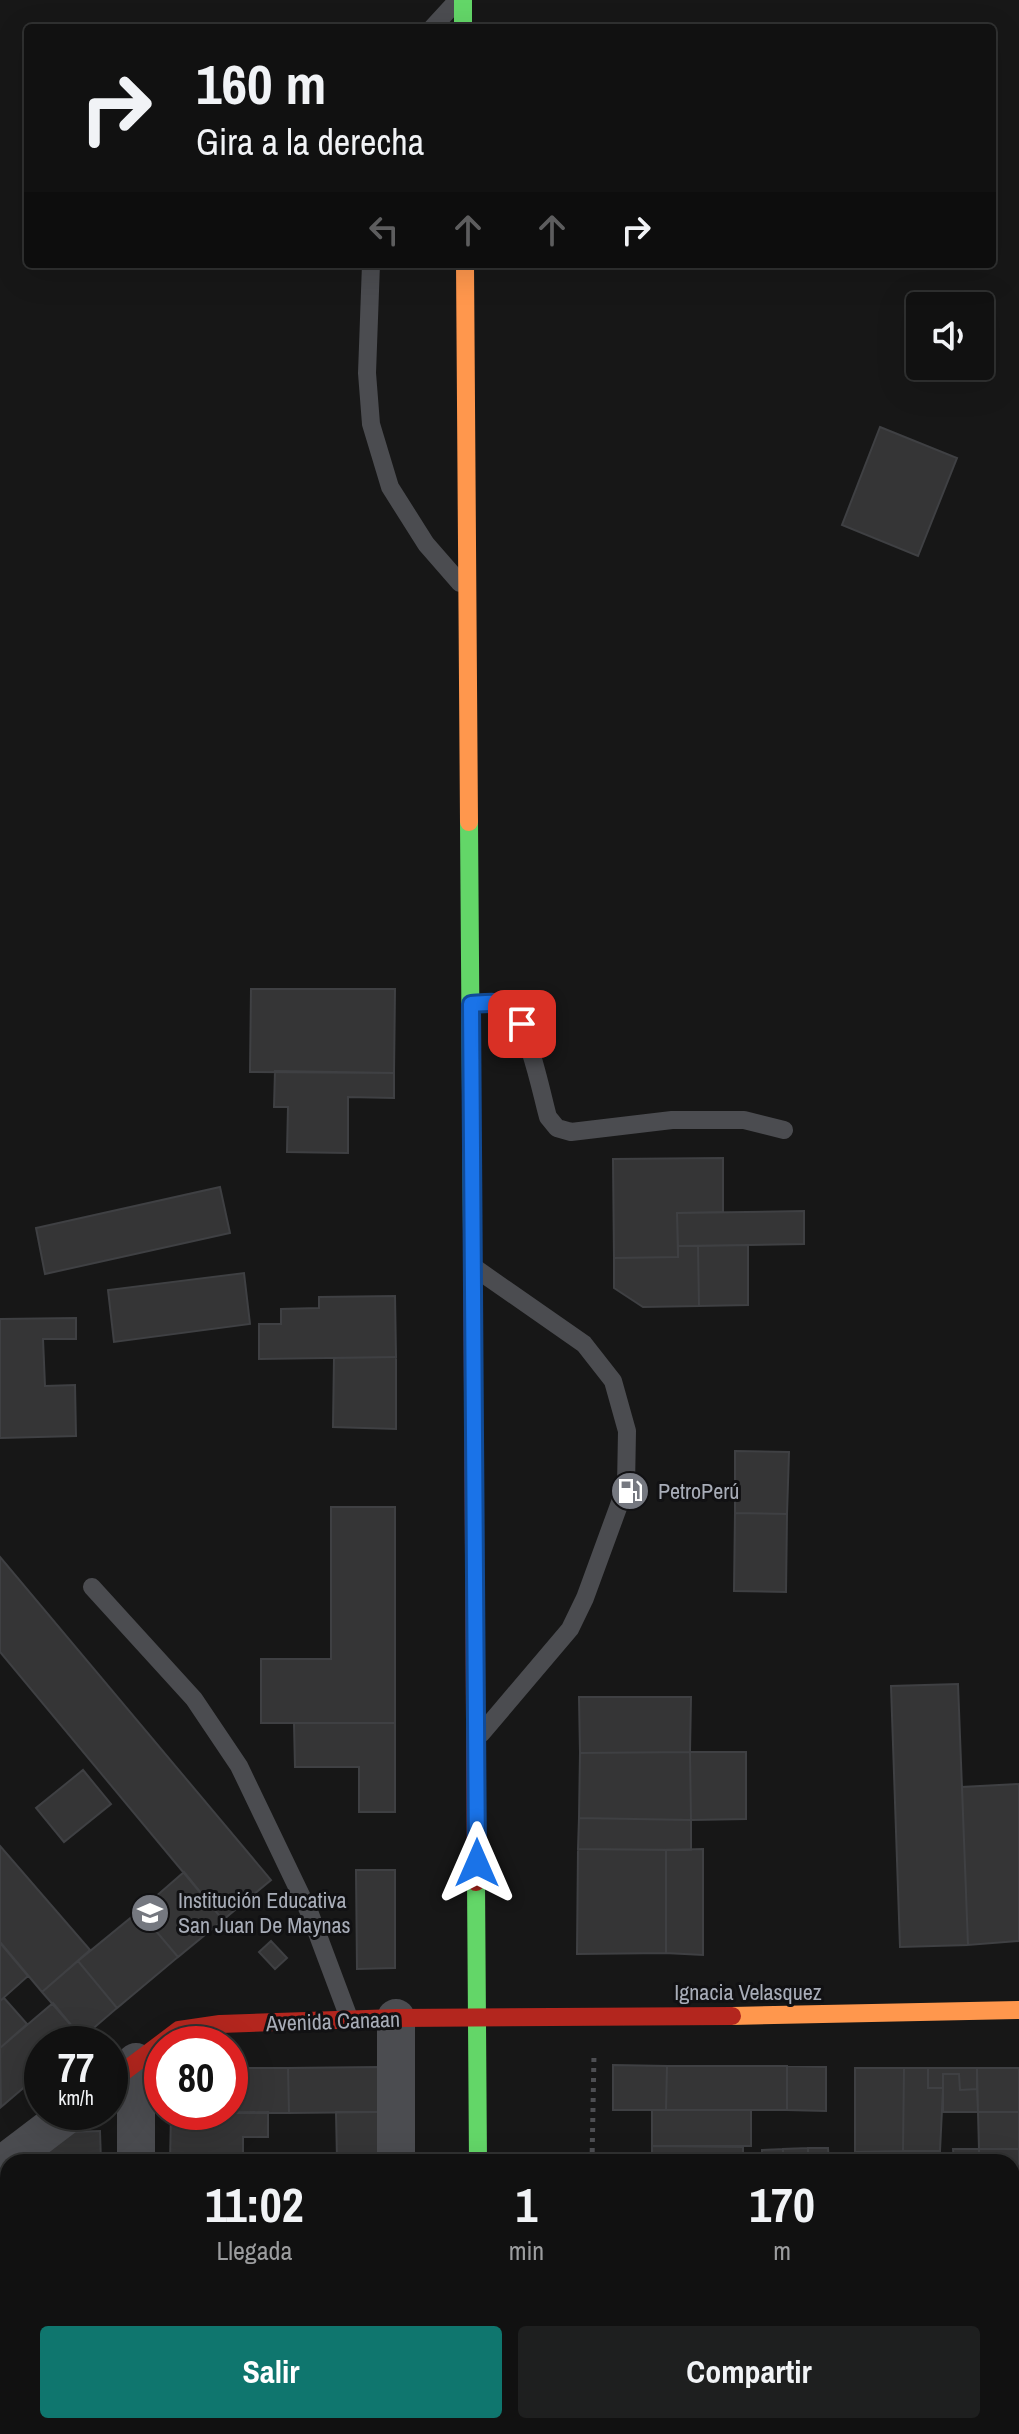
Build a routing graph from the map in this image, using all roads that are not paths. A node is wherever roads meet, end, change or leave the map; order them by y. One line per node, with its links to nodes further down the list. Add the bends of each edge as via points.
1 (460, 0): 2 (lane); 3 (main road)
2 (436, 24)
3 (463, 24)
4 (371, 268): 6 (lane, via 371,424 390,487 426,544)
5 (465, 268): 6 (main road)
6 (467, 591): 7 (main road)
7 (471, 1004): 8 (lane, via 502,1002 513,1010 522,1024 548,1117 557,1128 571,1132 686,1120 744,1120); 9 (main road)
8 (784, 1130)
9 (472, 1266): 11 (main road); 11 (lane, via 584,1344 613,1381 627,1431 626,1486 570,1629)
10 (92, 1587): 15 (lane, via 194,1699 239,1766 310,1914)
11 (476, 1739): 14 (main road)
12 (1019, 2010): 14 (main road, Ignacia Velasquez)
13 (396, 2018): 14 (main road, Avenida Canaan); 15 (main road, Avenida Canaan); 21 (street)
14 (478, 2018): 22 (main road)
15 (350, 2021): 16 (main road, Avenida Canaan, via 179,2030)
16 (128, 2068)
17 (128, 2107): 20 (street)
18 (46, 2130): 19 (street)
19 (12, 2154)
20 (135, 2154)
21 (396, 2154)
22 (478, 2154)

